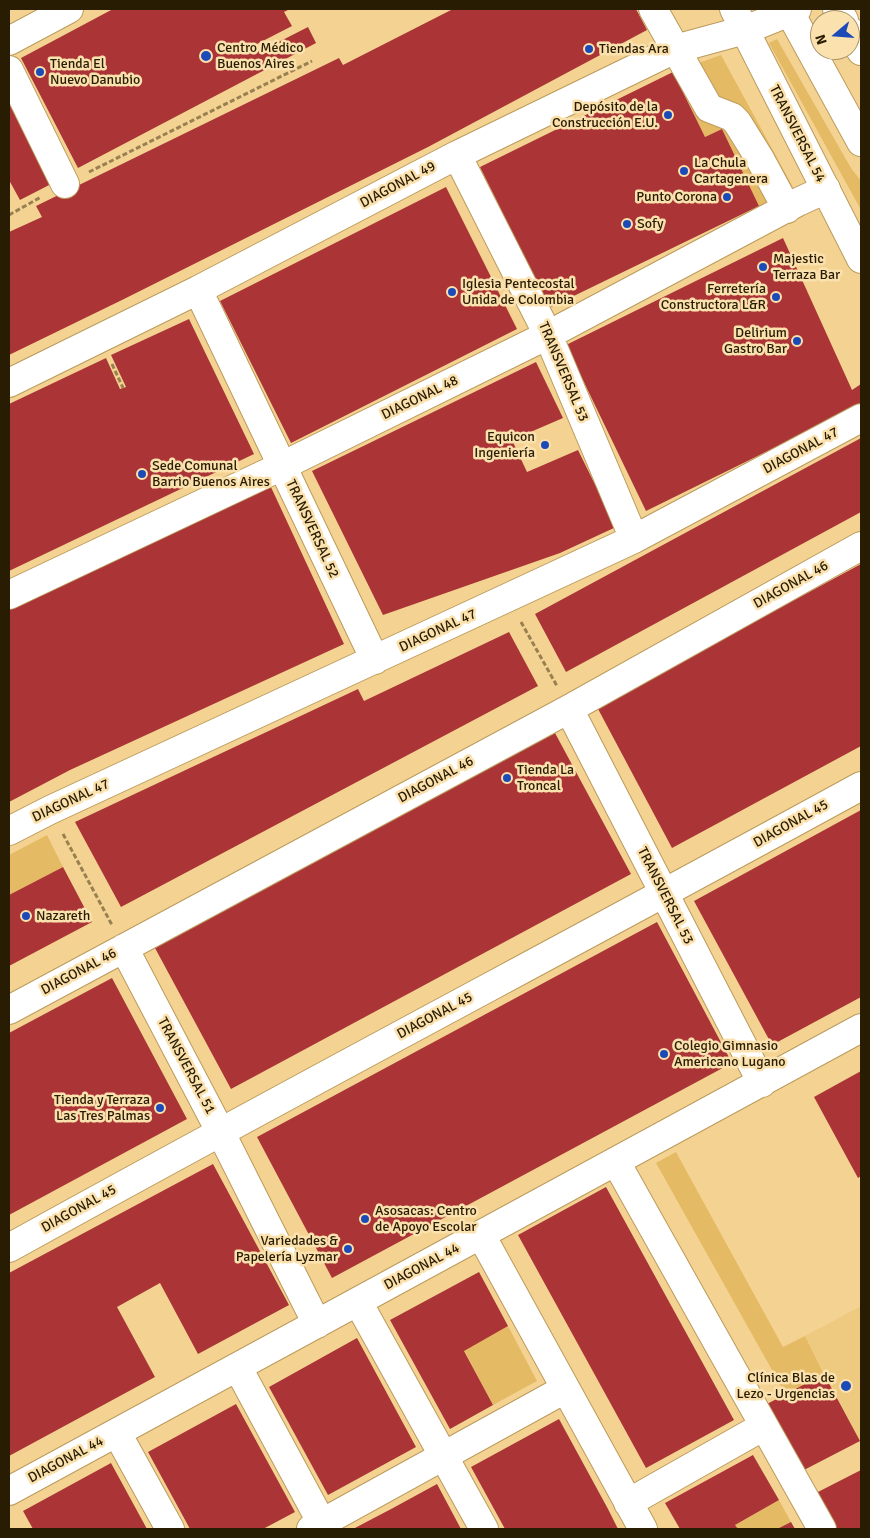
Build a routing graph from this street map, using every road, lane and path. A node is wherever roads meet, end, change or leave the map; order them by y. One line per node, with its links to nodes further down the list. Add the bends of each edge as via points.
1 (69, 9): 5 (street)
2 (653, 9): 6 (street)
3 (791, 10): 4 (street, DIAGONAL 49); 9 (street)
4 (739, 19): 6 (street, DIAGONAL 49); 12 (street, TRANSVERSAL 54)
5 (9, 42)
6 (674, 48): 10 (street, DIAGONAL 49); 13 (street, via 709,108 737,122)
7 (312, 61): 11 (path)
8 (9, 70): 11 (street)
9 (861, 142)
10 (457, 155): 16 (street, DIAGONAL 49); 17 (street, TRANSVERSAL 53)
11 (65, 184): 14 (path)
12 (826, 189): 13 (street, DIAGONAL 48); 15 (street, TRANSVERSAL 54)
13 (787, 209): 17 (street, DIAGONAL 48)
14 (9, 215)
15 (861, 259)
16 (198, 290): 18 (street, DIAGONAL 49); 20 (street, TRANSVERSAL 52)
17 (548, 335): 20 (street, DIAGONAL 48); 21 (street, TRANSVERSAL 53)
18 (9, 383)
19 (861, 418): 21 (street, DIAGONAL 47)
20 (282, 466): 23 (street, DIAGONAL 48); 25 (street, TRANSVERSAL 52)
21 (634, 539): 24 (street, DIAGONAL 47)
22 (861, 546): 26 (street, DIAGONAL 46)
23 (9, 595)
24 (507, 598): 25 (street, DIAGONAL 47); 26 (path)
25 (374, 660): 28 (street, DIAGONAL 47)
26 (569, 708): 30 (street, TRANSVERSAL 53); 31 (street, DIAGONAL 46)
27 (861, 786): 30 (street, DIAGONAL 45)
28 (50, 810): 29 (street, DIAGONAL 47); 31 (path)
29 (9, 831)
30 (664, 894): 34 (street, TRANSVERSAL 53); 35 (street, DIAGONAL 45)
31 (124, 948): 32 (street, DIAGONAL 46); 35 (street, TRANSVERSAL 51)
32 (9, 1010)
33 (861, 1028): 34 (street, DIAGONAL 44)
34 (762, 1082): 36 (street, DIAGONAL 44)
35 (220, 1131): 38 (street, DIAGONAL 45); 40 (street, TRANSVERSAL 51)
36 (616, 1162): 37 (street, DIAGONAL 44); 43 (street)
37 (480, 1235): 39 (street, DIAGONAL 44); 42 (street)
38 (9, 1248)
39 (358, 1302): 40 (street, DIAGONAL 44); 45 (street)
40 (317, 1324): 41 (street, DIAGONAL 44)
41 (238, 1368): 44 (street, DIAGONAL 44); 48 (street)
42 (566, 1389): 45 (street); 47 (street)
43 (764, 1426): 47 (street); 52 (street)
44 (117, 1432): 46 (street, DIAGONAL 44); 49 (street)
45 (444, 1456): 48 (street); 50 (street)
46 (9, 1491)
47 (628, 1503): 51 (street)
48 (319, 1527)
49 (170, 1529)
50 (484, 1529)
51 (643, 1529)
52 (822, 1529)

